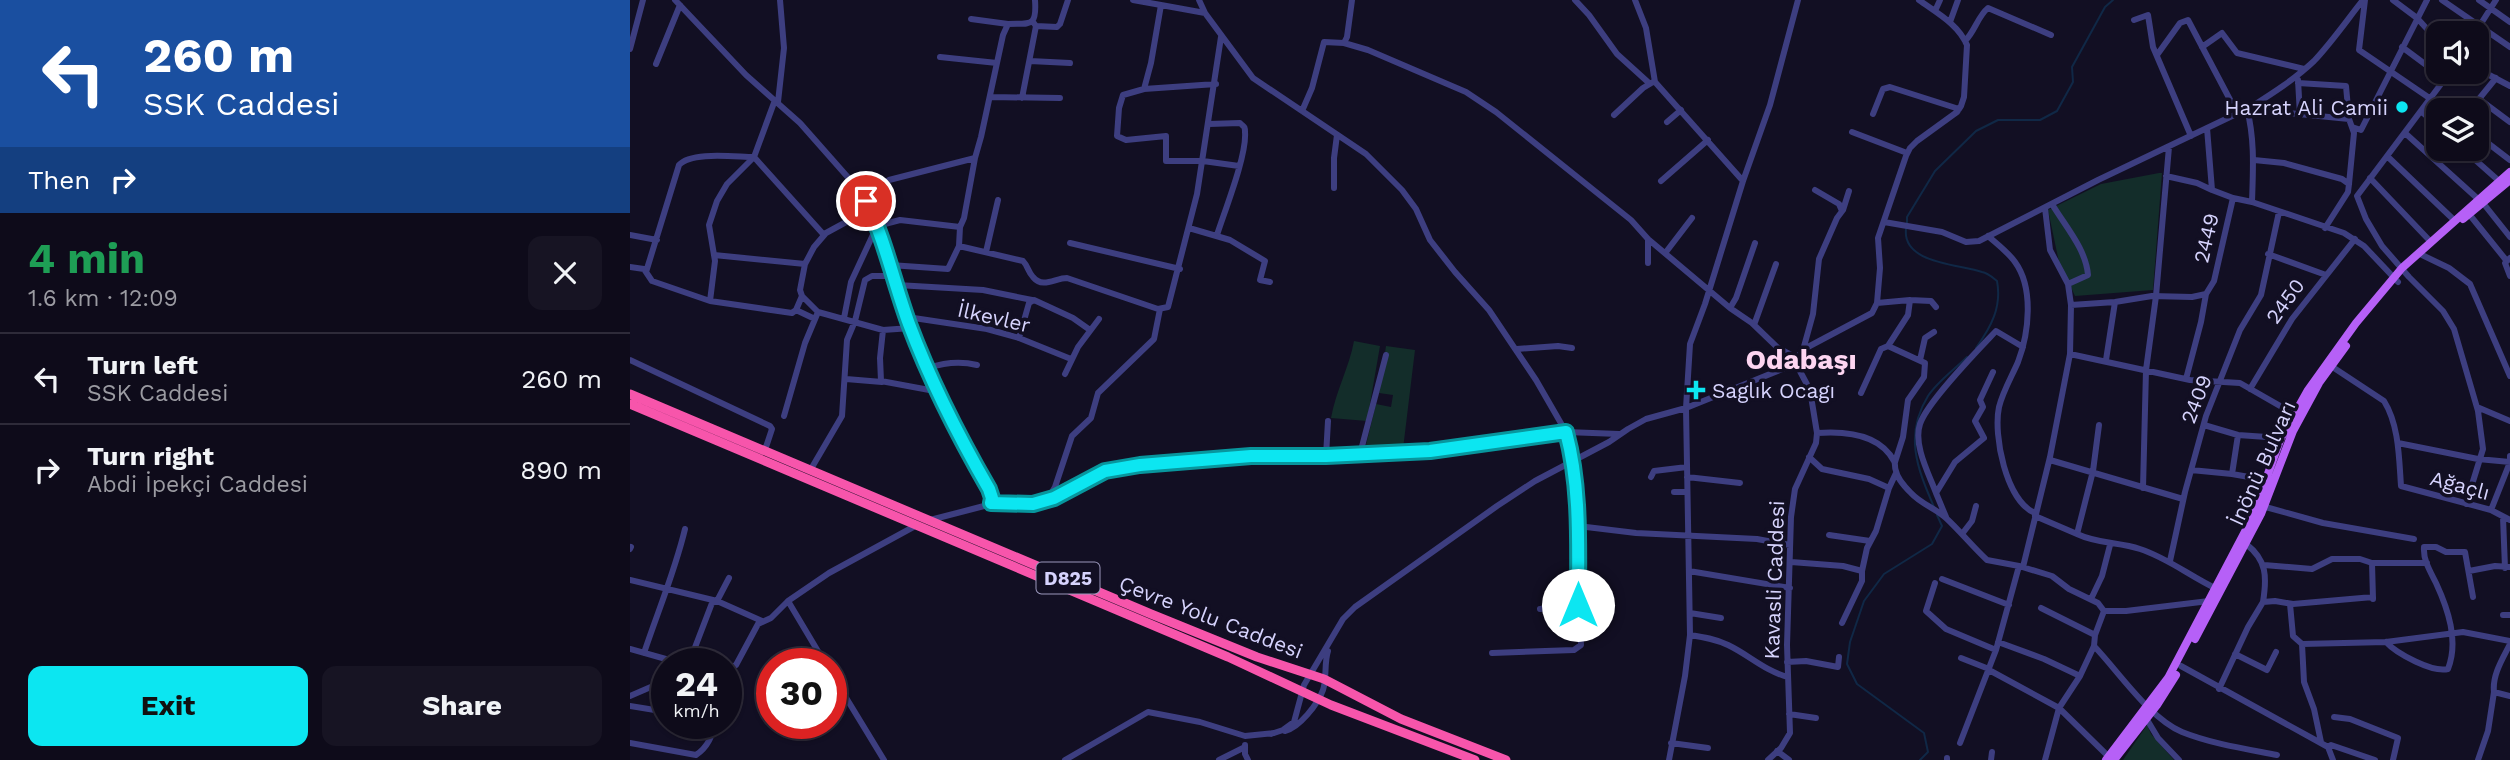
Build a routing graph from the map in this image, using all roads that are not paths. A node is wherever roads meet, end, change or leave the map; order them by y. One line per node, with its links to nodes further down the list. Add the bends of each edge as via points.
1 (643, 0): 43 (street)
2 (780, 0): 67 (street, via 784,48)
3 (1035, 0): 33 (street)
4 (1068, 0): 33 (street, via 1057,27)
5 (1133, 0): 21 (street)
6 (1199, 0): 24 (street)
7 (1352, 0): 39 (street)
8 (1575, 0): 56 (street, via 1617,54)
9 (1635, 0): 56 (street, via 1646,28)
10 (1798, 0): 107 (street, via 1770,105)
11 (1919, 0): 23 (street)
12 (1940, 0): 23 (street)
13 (1958, 0): 30 (street)
14 (2364, 0): 51 (street); 52 (street, via 2359,50)
15 (2393, 0): 25 (street)
16 (2427, 0): 25 (street)
17 (2442, 0): 28 (street)
18 (2479, 0): 22 (street)
19 (2496, 0): 22 (street)
20 (678, 3): 49 (street); 67 (street)
21 (1161, 5): 24 (street); 61 (street)
22 (2491, 8): 29 (street); 31 (street)
23 (1935, 11): 30 (street)
24 (1205, 13): 37 (street)
25 (2417, 18): 34 (street); 41 (street)
26 (971, 19): 32 (street)
27 (2134, 20): 44 (street, via 2148,15)
28 (2466, 21)
29 (2483, 21)
30 (1950, 22): 38 (street)
31 (2510, 22)
32 (1008, 24): 33 (street); 47 (street)
33 (1034, 24): 46 (street)
34 (2426, 28)
35 (2051, 35): 38 (street, via 1987,8)
36 (2489, 36): 42 (street)
37 (1221, 37): 58 (street); 73 (street, via 1253,78)
38 (1965, 41): 70 (street, via 1964,97)
39 (1344, 43): 73 (street, via 1325,42); 139 (street, via 1466,92 1631,220)
40 (2202, 47): 44 (street, via 2188,20 2180,23); 51 (street, via 2222,33 2237,54); 75 (street)
41 (2402, 47): 50 (street); 52 (street)
42 (2510, 47)
43 (630, 49)
44 (2157, 55): 89 (street)
45 (940, 57): 47 (street)
46 (1030, 61): 48 (street); 63 (street)
47 (997, 63): 62 (street)
48 (1070, 63)
49 (656, 64)
50 (2426, 65)
51 (2304, 69): 54 (street)
52 (2390, 71): 65 (street); 84 (street, via 2361,130)
53 (2489, 74): 55 (street)
54 (2298, 75): 57 (street); 71 (street)
55 (2496, 78): 60 (street); 66 (street)
56 (1652, 82): 72 (street); 77 (street)
57 (2298, 83): 78 (street); 80 (street, via 2346,86)
58 (1216, 84): 61 (street); 83 (street)
59 (2442, 84): 65 (street)
60 (2510, 86)
61 (1144, 89): 99 (street, via 1121,98 1117,136 1126,140 1166,136 1166,161)
62 (990, 97): 63 (street); 96 (street)
63 (1022, 98): 64 (street)
64 (1060, 98)
65 (2432, 98)
66 (2480, 98)
67 (777, 101): 95 (street); 118 (street)
68 (2426, 106): 74 (street)
69 (2489, 106): 82 (street)
70 (1959, 109): 76 (street, via 1890,87 1883,89); 93 (street)
71 (2247, 109): 75 (street); 78 (street); 97 (street)
72 (1681, 110): 81 (street); 90 (street)
73 (1303, 111): 88 (street)
74 (2421, 112): 79 (street); 87 (street)
75 (2237, 113): 85 (street)
76 (1873, 114)
77 (1614, 115)
78 (2300, 115): 80 (street)
79 (2426, 116)
80 (2349, 119): 84 (street)
81 (1667, 122)
82 (2510, 122)
83 (1209, 124): 99 (street); 101 (street, via 1240,123 1245,128)
84 (2352, 127): 109 (street)
85 (2207, 128): 89 (street); 112 (street)
86 (1852, 132): 93 (street)
87 (2405, 133): 94 (street); 119 (street)
88 (1337, 135): 110 (street); 195 (street, via 1366,154 1402,190 1430,240)
89 (2191, 136): 92 (street)
90 (1708, 140): 106 (street); 107 (street)
91 (2489, 144): 98 (street)
92 (2169, 146): 103 (street); 121 (street)
93 (1907, 153): 129 (street)
94 (2387, 156): 104 (street); 128 (street)
95 (754, 157): 135 (street); 141 (street, via 702,156 682,161); 149 (street, via 717,201 709,228)
96 (975, 158): 118 (street, via 889,180); 131 (street)
97 (2254, 160): 109 (street, via 2284,163); 120 (street)
98 (2510, 160)
99 (1203, 161): 101 (street); 132 (street)
100 (2476, 161): 108 (street)
101 (1239, 166): 136 (street)
102 (2510, 172): 108 (main road)
103 (2166, 176): 112 (street); 170 (street)
104 (2370, 178): 115 (street); 142 (street)
105 (2510, 180): 119 (main road, İnönü Bulvarı)
106 (1661, 181)
107 (1743, 181): 167 (street)
108 (2499, 181): 119 (main road)
109 (2349, 184): 114 (street)
110 (1334, 188)
111 (1815, 190): 124 (street, via 1839,204)
112 (2212, 190): 116 (street)
113 (1849, 191): 124 (street)
114 (2347, 192): 115 (street); 133 (street)
115 (2357, 196): 158 (street, via 2382,246)
116 (2233, 198): 120 (street, 2449); 168 (street, 2449, via 2214,281)
117 (998, 200): 146 (street)
118 (866, 201): 123 (street)
119 (2480, 201): 126 (main road, İnönü Bulvarı); 128 (main road); 138 (street)
120 (2252, 202): 125 (street, 2449)
121 (2052, 204): 122 (street); 165 (street, via 2088,271)
122 (2045, 208): 137 (street); 165 (street, via 2050,250)
123 (870, 209): 130 (street); 135 (street)
124 (1842, 211): 196 (street, via 1819,259 1813,314)
125 (2279, 212): 133 (street, 2449); 148 (street, 2409)
126 (2469, 215): 150 (main road, İnönü Bulvarı); 151 (street)
127 (1692, 218): 147 (street)
128 (2454, 220): 142 (main road)
129 (1884, 222): 137 (street, via 1942,232 1972,243); 175 (street, via 1877,247 1881,268)
130 (877, 226): 131 (street, via 900,220); 155 (street); 183 (street, via 851,282)
131 (960, 227): 145 (street)
132 (1189, 228): 136 (street); 157 (street)
133 (2325, 228): 140 (street, 2449)
134 (630, 235): 141 (street)
135 (824, 235): 153 (street)
136 (1216, 235): 164 (street, via 1265,261 1261,280)
137 (1988, 236): 193 (street, via 2015,261 2023,276 2028,304)
138 (2510, 237)
139 (1648, 239): 147 (street); 152 (street)
140 (2355, 239): 160 (street, 2450); 163 (street, 2449)
141 (657, 240): 159 (street)
142 (2430, 241): 158 (main road)
143 (1070, 243): 157 (street)
144 (1755, 243): 178 (street)
145 (959, 246): 146 (street); 155 (street, via 948,269)
146 (986, 252): 179 (street, via 1023,261 1040,282 1067,278)
147 (1666, 252): 167 (street)
148 (2268, 254): 160 (street); 213 (street, 2409, via 2261,295 2240,330)
149 (714, 255): 153 (street); 173 (street)
150 (2422, 256): 158 (main road, İnönü Bulvarı); 210 (street, via 2470,284)
151 (2508, 259): 162 (street)
152 (1647, 263)
153 (805, 264): 169 (street)
154 (1776, 264): 186 (street)
155 (890, 265): 161 (street)
156 (630, 267): 159 (street)
157 (1180, 269): 179 (street, via 1168,307)
158 (2404, 271): 163 (main road, İnönü Bulvarı); 220 (street, via 2454,329)
159 (646, 272): 173 (street, via 652,281)
160 (2326, 275): 215 (street, 2450, via 2292,319)
161 (894, 276): 166 (street); 185 (street, via 864,280)
162 (2510, 276)
163 (2396, 280): 205 (main road, İnönü Bulvarı); 222 (main road, İnönü Bulvarı, via 2326,363)
164 (1270, 282)
165 (2068, 284): 176 (street)
166 (897, 285): 171 (street, via 983,290); 182 (street)
167 (1710, 289): 178 (street); 221 (street, via 1690,344)
168 (2206, 294): 170 (street, 2449); 212 (street)
169 (802, 296): 180 (street); 181 (street)
170 (2156, 296): 174 (street, 2449); 207 (street)
171 (1032, 300): 189 (street); 191 (street)
172 (1910, 300): 175 (street); 177 (street, via 1931,301); 192 (street, via 1908,315)
173 (710, 301): 180 (street, via 769,311)
174 (2115, 302): 176 (street, 2449); 203 (street)
175 (1877, 303): 196 (street, via 1869,315)
176 (2071, 305): 197 (street)
177 (1936, 307)
178 (1730, 308): 186 (street)
179 (1160, 309): 261 (street, via 1154,339 1098,393 1091,418 1072,436)
180 (796, 310): 181 (street)
181 (817, 315): 183 (street); 223 (street)
182 (907, 317): 187 (street); 191 (street, İlkevler)
183 (844, 318): 185 (street)
184 (1099, 319): 189 (street)
185 (855, 321): 188 (street); 211 (street, via 847,340)
186 (1754, 325): 201 (street)
187 (911, 328): 188 (street); 206 (street)
188 (883, 330): 214 (street)
189 (1090, 330): 199 (street)
190 (1934, 332): 202 (street, via 1925,338)
191 (1019, 338): 199 (street, İlkevler)
192 (1888, 346): 202 (street); 217 (street, via 1880,352)
193 (2023, 347): 259 (street, via 1996,331 1924,416 1920,443); 267 (street, via 1999,405 1998,428 2008,482 2022,505)
194 (1572, 348): 195 (street)
195 (1517, 349): 228 (street)
196 (1803, 350): 201 (street)
197 (2070, 354): 203 (street); 240 (street)
198 (1385, 355): 235 (street)
199 (1071, 359): 209 (street)
200 (630, 360): 234 (street, via 770,426)
201 (1795, 360): 221 (street); 230 (street, Kavasli Caddesi, via 1810,390)
202 (1920, 360): 242 (street, via 1924,377 1908,400)
203 (2106, 360): 207 (street)
204 (977, 365): 206 (street, via 943,363)
205 (2331, 366): 233 (street, via 2384,401); 265 (main road, İnönü Bulvarı, via 2292,430)
206 (929, 368): 216 (street)
207 (2146, 370): 212 (street); 256 (street)
208 (1993, 372): 259 (street, via 1975,421 1984,438 1955,462)
209 (1065, 374)
210 (2510, 376)
211 (846, 379): 214 (street); 245 (street, via 842,416)
212 (2186, 379): 213 (street)
213 (2221, 381): 215 (street); 227 (street, 2409)
214 (883, 382): 216 (street)
215 (2250, 389): 222 (street)
216 (940, 392): 262 (street, via 989,489)
217 (1861, 393)
218 (630, 394): 234 (highway, Çevre Yolu Caddesi / D825)
219 (630, 404): 271 (highway, Çevre Yolu Caddesi / D825)
220 (2477, 407): 225 (street); 239 (street, via 2483,449)
221 (1686, 408): 229 (street, via 1646,419); 244 (street)
222 (2294, 414): 232 (main road, İnönü Bulvarı)
223 (784, 416)
224 (1328, 421): 236 (street)
225 (2510, 421)
226 (2099, 425): 247 (street)
227 (2204, 425): 231 (street); 246 (street, 2409)
228 (1566, 432): 229 (street); 235 (street, via 1440,450); 241 (street)
229 (1621, 433): 241 (street)
230 (1817, 433): 238 (street, Kavasli Caddesi); 242 (street, via 1865,437)
231 (2238, 435): 232 (street); 249 (street)
232 (2281, 438): 253 (main road, İnönü Bulvarı)
233 (2398, 443): 239 (street); 263 (street, Ağaçlı, via 2401,486)
234 (765, 450): 245 (highway, Çevre Yolu Caddesi / D825)
235 (1360, 454): 236 (street)
236 (1326, 456): 261 (street, via 1251,456 1140,465 1105,471)
237 (2510, 456): 243 (street)
238 (1809, 457): 255 (street, via 1822,468); 281 (street, Kavasli Caddesi, via 1795,489)
239 (2478, 458): 243 (street); 263 (street)
240 (2050, 460): 247 (street); 267 (street)
241 (1574, 461): 272 (street); 321 (street, via 1535,481 1387,583 1355,607)
242 (1895, 462): 248 (street)
243 (2510, 462): 252 (street)
244 (1687, 467): 250 (street, via 1654,471); 251 (street)
245 (811, 469): 270 (highway, Çevre Yolu Caddesi / D825)
246 (2191, 470): 249 (street); 260 (street, 2409)
247 (2093, 471): 256 (street); 275 (street)
248 (1896, 473): 255 (street); 268 (street, via 1909,492)
249 (2232, 474): 253 (street)
250 (1651, 477)
251 (1687, 477): 254 (street); 258 (street)
252 (2507, 478): 266 (street)
253 (2266, 480): 265 (main road, İnönü Bulvarı)
254 (1740, 483)
255 (1889, 488): 279 (street)
256 (2143, 488): 260 (street)
257 (1674, 492): 258 (street)
258 (1688, 492): 276 (street)
259 (1936, 493): 268 (street)
260 (2183, 499): 283 (street, 2409)
261 (1047, 500): 262 (street)
262 (991, 503): 270 (street)
263 (2466, 504): 266 (street, Ağaçlı)
264 (1976, 506): 274 (street)
265 (2260, 506): 278 (street); 280 (main road, İnönü Bulvarı); 299 (main road, İnönü Bulvarı)
266 (2491, 510): 269 (street, Ağaçlı)
267 (2035, 515): 275 (street); 288 (street)
268 (1943, 516): 274 (street)
269 (2507, 518): 289 (street)
270 (930, 520): 271 (street); 342 (highway, Çevre Yolu Caddesi / D825, via 1257,657)
271 (915, 526): 303 (street, via 828,573); 348 (highway, Çevre Yolu Caddesi / D825)
272 (1578, 526): 276 (street); 307 (street)
273 (685, 529): 298 (street)
274 (1962, 534): 288 (street, via 1987,560)
275 (2077, 534): 282 (street)
276 (1688, 535): 281 (street, via 1756,538); 290 (street)
277 (1829, 535): 279 (street)
278 (2414, 539)
279 (1870, 541): 291 (street)
280 (2246, 544): 287 (street); 299 (main road, İnönü Bulvarı)
281 (1790, 545): 284 (street, Kavasli Caddesi)
282 (2110, 545): 283 (street, via 2142,549); 301 (street)
283 (2169, 561): 299 (street)
284 (1791, 562): 291 (street); 297 (street, Kavasli Caddesi)
285 (2372, 563): 286 (street); 287 (street, via 2332,559 2316,569); 306 (street, via 2372,598)
286 (2427, 564): 292 (street, via 2424,547 2436,547 2465,552); 318 (street, via 2446,606)
287 (2264, 565): 305 (street)
288 (2021, 567): 301 (street, via 2052,576); 308 (street)
289 (2507, 568): 292 (street)
290 (1689, 571): 297 (street); 312 (street)
291 (1862, 571): 316 (street, via 1862,581)
292 (2469, 571): 300 (street)
293 (729, 578): 302 (street)
294 (1942, 579): 308 (street)
295 (630, 580): 298 (street)
296 (1935, 583): 330 (street, via 1926,611 1946,629)
297 (1790, 588): 339 (street, Kavasli Caddesi)
298 (665, 589): 302 (street); 332 (street)
299 (2218, 589): 304 (main road, İnönü Bulvarı); 340 (main road, İnönü Bulvarı)
300 (2473, 597)
301 (2091, 599): 311 (street)
302 (717, 601): 315 (street); 327 (street, via 712,603)
303 (788, 601): 315 (street); 328 (street)
304 (2209, 601): 311 (street); 356 (main road, İnönü Bulvarı)
305 (2263, 601): 306 (street); 335 (street)
306 (2290, 604): 325 (street, via 2293,636)
307 (1578, 605): 310 (street); 313 (street)
308 (2009, 605): 322 (street)
309 (2041, 608): 320 (street)
310 (1540, 609)
311 (2104, 611): 320 (street)
312 (1689, 613): 314 (street); 319 (street)
313 (1578, 614): 317 (street, via 1599,612); 334 (street, via 1581,645 1574,650)
314 (1721, 618)
315 (762, 621): 333 (street)
316 (1842, 623)
317 (1604, 624)
318 (2452, 633): 323 (street); 323 (street, via 2451,661 2445,671 2394,651); 324 (street)
319 (1690, 635): 344 (street, via 1716,639); 367 (street)
320 (2095, 635): 326 (street)
321 (1332, 639): 342 (street); 345 (street)
322 (1998, 642): 330 (street); 343 (street)
323 (2386, 642): 325 (street)
324 (2510, 642): 349 (street)
325 (2302, 644): 365 (street, via 2304,682)
326 (2094, 646): 343 (street); 356 (street)
327 (695, 648)
328 (816, 648)
329 (630, 649): 332 (street)
330 (1996, 650): 341 (street)
331 (2276, 652): 335 (street, via 2267,670)
332 (644, 653): 336 (street)
333 (742, 653)
334 (1492, 653)
335 (2235, 654): 347 (street)
336 (651, 655)
337 (1839, 657): 339 (street, via 1838,667)
338 (1961, 659): 341 (street)
339 (1787, 663): 344 (street, Kavasli Caddesi)
340 (2180, 666): 347 (street); 356 (main road, İnönü Bulvarı, via 2171,685)
341 (1989, 669): 355 (street); 368 (street)
342 (1310, 674): 345 (highway, Çevre Yolu Caddesi / D825); 348 (street)
343 (2080, 676): 355 (street)
344 (1788, 677): 358 (street, Kavasli Caddesi)
345 (1324, 679): 353 (street); 382 (highway, Çevre Yolu Caddesi / D825, via 1401,719)
346 (651, 687): 350 (street)
347 (2219, 689): 365 (street)
348 (1302, 692): 353 (highway, Çevre Yolu Caddesi / D825); 362 (street, via 1294,722)
349 (2494, 692): 351 (street); 392 (street)
350 (630, 696)
351 (2510, 696)
352 (847, 699): 377 (street)
353 (1318, 699): 362 (street, via 1302,721); 381 (highway, Çevre Yolu Caddesi / D825)
354 (630, 706): 357 (street)
355 (2060, 708): 376 (street); 387 (street)
356 (2150, 708): 361 (main road, İnönü Bulvarı); 374 (street, via 2180,732); 376 (main road, İnönü Bulvarı)
357 (651, 709)
358 (1789, 714): 360 (street); 372 (street, Kavasli Caddesi, via 1790,733)
359 (2334, 717): 391 (street, via 2398,738)
360 (1816, 718)
361 (2146, 718): 376 (main road, İnönü Bulvarı); 388 (street)
362 (1271, 734): 363 (street)
363 (1245, 736): 369 (street); 378 (street, via 1148,712)
364 (710, 739): 375 (street)
365 (2320, 742): 370 (street)
366 (630, 743): 375 (street)
367 (1671, 743): 371 (street); 383 (street)
368 (1960, 743)
369 (1245, 747): 379 (street); 380 (street)
370 (2328, 747): 389 (street); 390 (street)
371 (1708, 748)
372 (1777, 751): 384 (street, Kavasli Caddesi); 385 (street)
373 (1992, 752): 386 (street)
374 (2277, 755)
375 (695, 757)
376 (2109, 759)
377 (884, 760)
378 (1065, 760)
379 (1219, 760)
380 (1248, 760)
381 (1475, 760)
382 (1506, 760)
383 (1669, 760)
384 (1768, 760)
385 (1789, 760)
386 (1991, 760)
387 (2045, 760)
388 (2179, 760)
389 (2333, 760)
390 (2375, 760)
391 (2393, 760)
392 (2478, 760)

